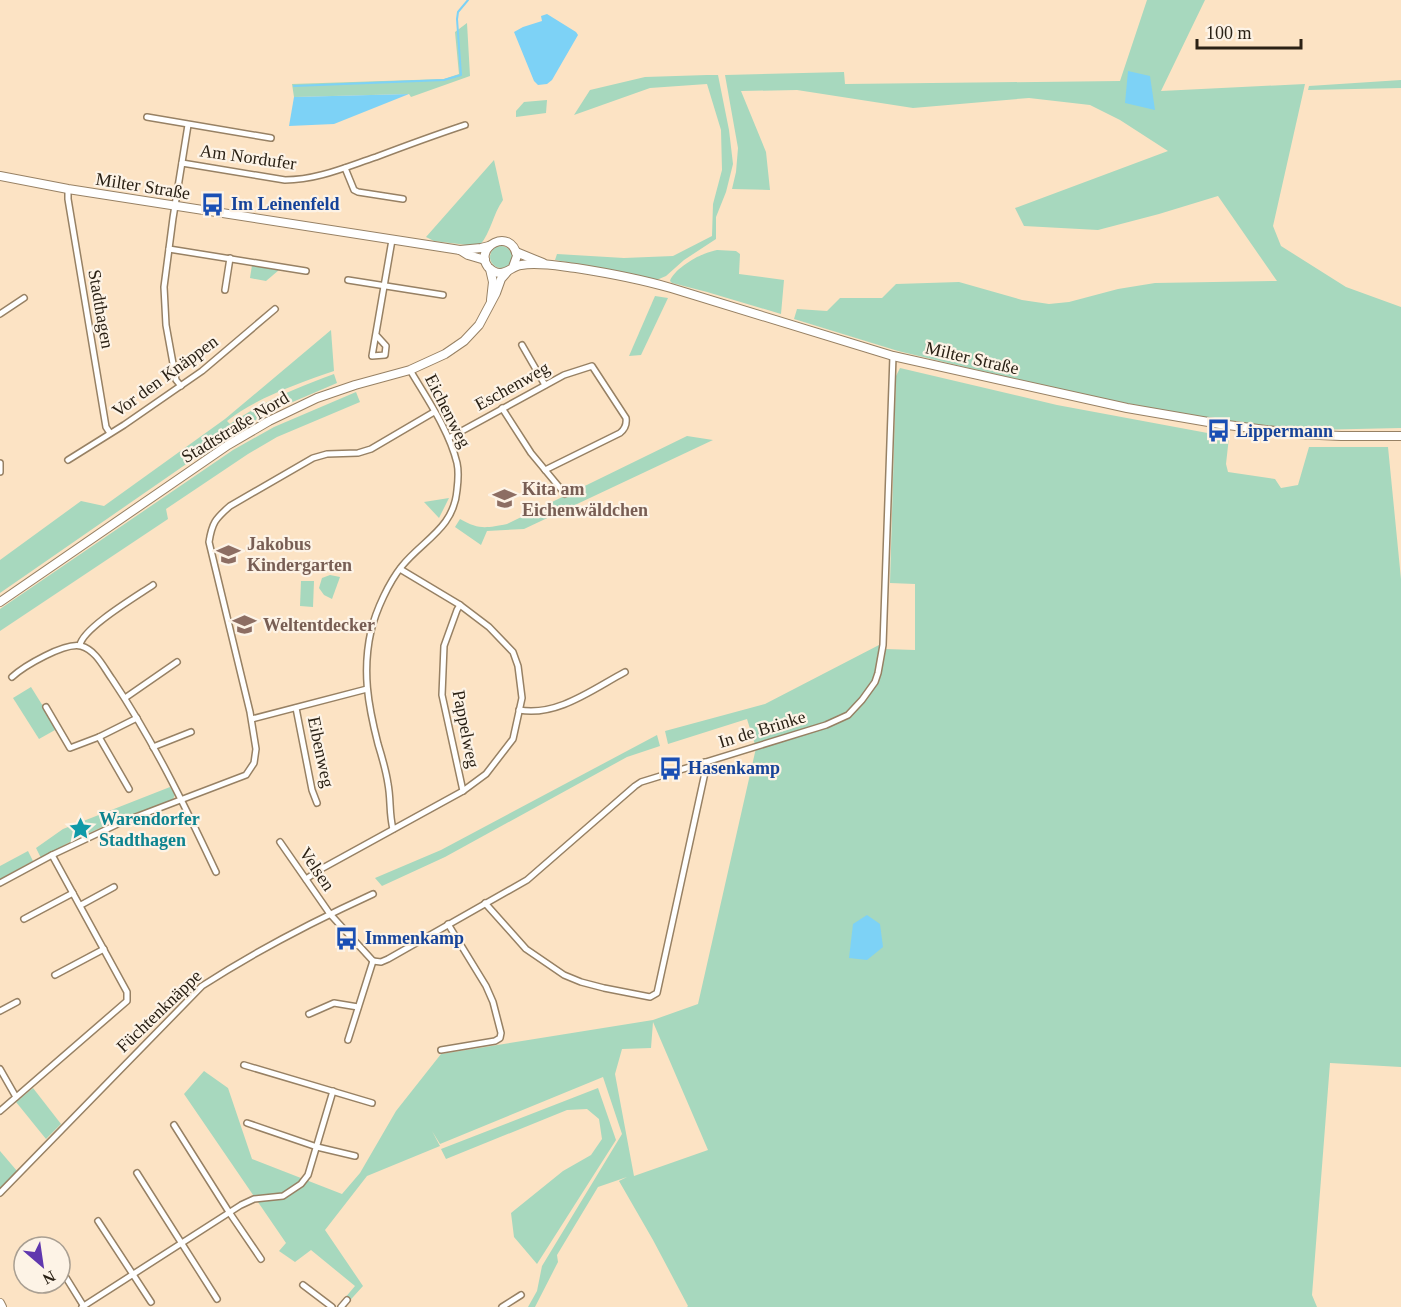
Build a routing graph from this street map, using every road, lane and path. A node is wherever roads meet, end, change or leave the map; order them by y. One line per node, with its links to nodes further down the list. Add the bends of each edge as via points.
1 (147, 117): 3 (street)
2 (465, 124): 6 (street, Am Nordufer)
3 (188, 125): 4 (street); 5 (street)
4 (271, 138)
5 (182, 163): 6 (street, Am Nordufer, via 285,180 317,177); 10 (street)
6 (345, 168): 9 (street, via 354,190)
7 (0, 176): 8 (main road, Milter Straße)
8 (68, 189): 10 (main road, Milter Straße); 38 (street, Stadthagen)
9 (403, 199)
10 (175, 206): 11 (main road, Milter Straße); 13 (street)
11 (392, 240): 14 (main road, Milter Straße); 23 (street)
12 (489, 246): 14 (main road, Milter Straße); 15 (main road, via 505,241); 17 (main road)
13 (169, 249): 16 (street); 35 (street, via 164,287 166,325 176,380)
14 (460, 250): 17 (main road, Milter Straße)
15 (516, 252): 18 (main road, Milter Straße); 20 (main road, via 517,260)
16 (230, 258): 21 (street); 24 (street)
17 (485, 260): 19 (main road)
18 (544, 264): 20 (main road, Milter Straße, via 523,264); 32 (main road, Milter Straße, via 653,283)
19 (490, 269): 20 (main road, via 500,273); 27 (main road)
20 (510, 269): 27 (main road, Stadtstraße Nord)
21 (306, 271)
22 (348, 280): 23 (street)
23 (384, 286): 25 (street); 30 (street)
24 (225, 290)
25 (442, 295)
26 (24, 298): 29 (street)
27 (491, 302): 33 (main road, Stadtstraße Nord, via 464,341)
28 (275, 309): 35 (street, Vor den Knäppen)
29 (0, 314)
30 (376, 335)
31 (522, 345): 34 (street)
32 (893, 356): 39 (main road, Milter Straße, via 1127,408 1220,424 1298,434); 64 (street, In de Brinke, via 883,645 875,682 848,715)
33 (410, 370): 37 (street, Eichenweg); 48 (main road, Stadtstraße Nord, via 317,398 248,433)
34 (546, 385): 36 (street, Eschenweg); 43 (street, Eschenweg, via 592,366 627,423 620,433)
35 (181, 386): 38 (street, Vor den Knäppen)
36 (502, 408): 40 (street, Eschenweg); 43 (street)
37 (434, 412): 40 (street, Eichenweg); 60 (street, via 371,449 313,458 230,506 211,527 209,542)
38 (110, 433): 41 (street, Vor den Knäppen)
39 (1401, 436)
40 (448, 438): 46 (street, Eichenweg, via 458,474 452,512 439,531)
41 (68, 460)
42 (0, 463): 44 (street)
43 (545, 470): 45 (street)
44 (0, 472)
45 (565, 494)
46 (400, 569): 49 (street); 54 (street, Eichenweg, via 371,630)
47 (153, 585): 50 (street, via 85,634)
48 (0, 602)
49 (460, 605): 58 (street, via 513,652 520,672); 66 (street, Pappelweg, via 444,646 442,695)
50 (80, 645): 53 (street, via 45,656); 55 (street, via 90,650)
51 (177, 662): 55 (street)
52 (625, 672): 58 (street, via 552,710)
53 (12, 677)
54 (367, 689): 57 (street); 69 (street, Eichenweg, via 388,783)
55 (125, 698): 59 (street)
56 (46, 706): 62 (street, via 70,748)
57 (296, 708): 60 (street); 68 (street, Eibenweg)
58 (519, 710): 66 (street, via 513,739 486,774)
59 (137, 718): 62 (street); 63 (street)
60 (252, 720): 67 (street, via 256,749 254,763 246,775)
61 (191, 732): 63 (street)
62 (99, 737): 65 (street)
63 (153, 747): 67 (street)
64 (705, 762): 78 (street, In de Brinke, via 634,786 527,880); 78 (street, via 654,996 604,988 564,975 526,949)
65 (129, 789)
66 (463, 791): 69 (street)
67 (182, 800): 71 (street); 72 (street)
68 (317, 803)
69 (393, 829): 73 (street)
70 (280, 842): 73 (street, Velsen)
71 (52, 855): 74 (street); 76 (street)
72 (216, 872)
73 (306, 879): 80 (street, Velsen)
74 (0, 883)
75 (114, 887): 79 (street)
76 (73, 893): 79 (street); 81 (street)
77 (373, 894): 80 (street, Füchtenknäppe)
78 (485, 903): 82 (street, In de Brinke)
79 (81, 906): 83 (street)
80 (330, 914): 84 (street); 103 (street, Füchtenknäppe, via 202,986)
81 (24, 919)
82 (448, 924): 84 (street, In de Brinke, via 388,959); 91 (street, via 486,986 501,1033 495,1041)
83 (104, 949): 85 (street); 95 (street, via 127,992 127,1001)
84 (373, 961): 87 (street)
85 (55, 975)
86 (17, 1002): 88 (street)
87 (358, 1007): 89 (street, via 334,1003); 90 (street)
88 (0, 1011)
89 (309, 1014)
90 (348, 1040)
91 (441, 1050)
92 (244, 1065): 94 (street)
93 (0, 1069): 95 (street)
94 (333, 1091): 96 (street); 100 (street)
95 (16, 1097): 97 (street)
96 (372, 1103)
97 (0, 1110)
98 (247, 1123): 100 (street)
99 (174, 1125): 104 (street)
100 (317, 1147): 101 (street); 104 (street, via 308,1175 291,1192 254,1199)
101 (355, 1156)
102 (137, 1173): 106 (street)
103 (0, 1194)
104 (229, 1212): 106 (street); 107 (street)
105 (98, 1221): 108 (street)
106 (180, 1243): 108 (street); 112 (street)
107 (261, 1259)
108 (132, 1274): 114 (street); 115 (street)
109 (303, 1285): 116 (street)
110 (72, 1288): 115 (street)
111 (521, 1295): 118 (street)
112 (217, 1299)
113 (347, 1300): 117 (street)
114 (151, 1302)
115 (83, 1306)
116 (332, 1307)
117 (341, 1307)
118 (502, 1307)

